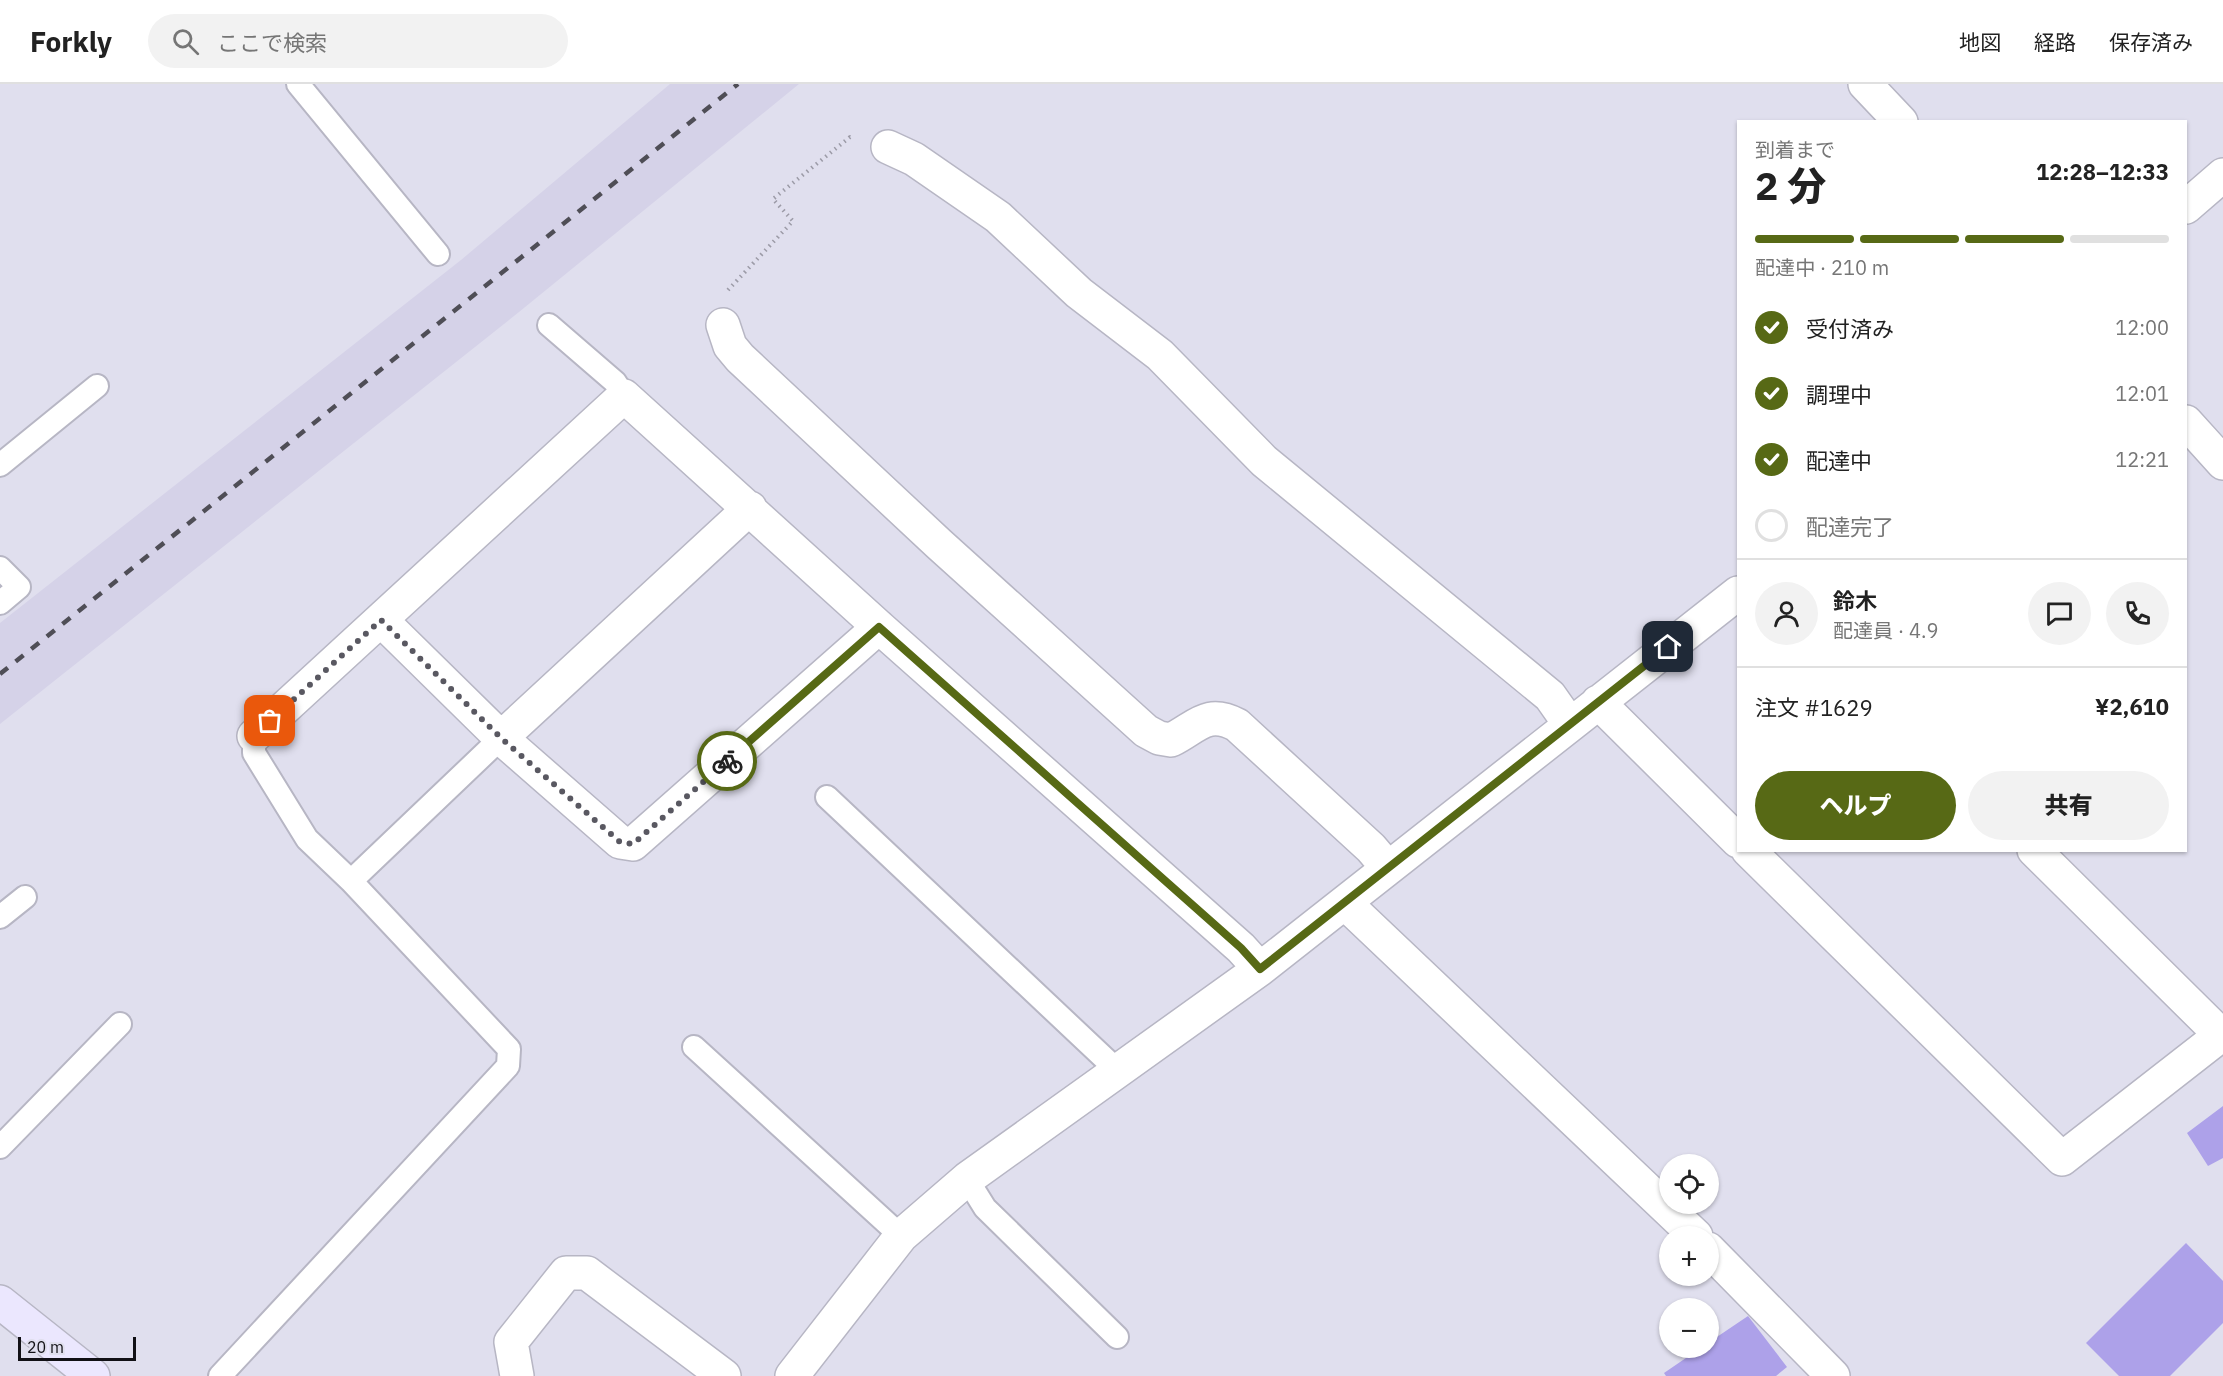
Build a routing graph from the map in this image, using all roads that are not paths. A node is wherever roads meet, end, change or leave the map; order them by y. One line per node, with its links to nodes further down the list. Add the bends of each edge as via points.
1 (298, 84): 7 (lane)
2 (1865, 84): 3 (street)
3 (1899, 120)
4 (888, 147): 22 (street, via 914,159 998,218 1079,293 1160,355 1264,461 1550,696)
5 (2223, 175): 6 (street)
6 (2187, 206)
7 (438, 254)
8 (549, 325): 11 (lane, via 615,382)
9 (723, 325): 29 (street, via 730,346 740,358 1146,731 1171,740 1203,720 1226,719 1237,725)
10 (97, 386): 14 (lane)
11 (624, 396): 15 (street); 19 (street)
12 (2187, 423): 13 (street)
13 (2223, 463)
14 (0, 465)
15 (750, 508): 20 (street); 24 (street)
16 (0, 568): 18 (lane, via 19,588)
17 (1737, 593): 21 (street)
18 (0, 603)
19 (381, 620): 23 (street); 24 (street)
20 (879, 627): 24 (street, via 633,844 620,842); 34 (street)
21 (1598, 702): 22 (street); 26 (street)
22 (1569, 723): 29 (street)
23 (254, 736): 30 (lane, via 254,753 307,838)
24 (501, 738): 30 (lane)
25 (827, 797): 37 (lane)
26 (1737, 840)
27 (1750, 852): 28 (street, via 2062,1160 2221,1035)
28 (2036, 852)
29 (1388, 868): 32 (street)
30 (351, 881): 46 (lane, via 509,1049 508,1066)
31 (25, 897): 33 (lane)
32 (1346, 903): 34 (street); 40 (street)
33 (0, 917)
34 (1260, 969): 37 (street)
35 (120, 1023): 38 (lane)
36 (694, 1047): 41 (lane)
37 (1118, 1071): 39 (street)
38 (0, 1147)
39 (967, 1179): 41 (street); 44 (lane, via 985,1208)
40 (1685, 1226)
41 (901, 1236): 49 (street)
42 (1719, 1260): 50 (street)
43 (0, 1302): 45 (street)
44 (1117, 1337)
45 (93, 1376)
46 (220, 1376)
47 (517, 1376): 48 (street, via 511,1342 566,1273 587,1273)
48 (724, 1376)
49 (792, 1376)
50 (1833, 1376)

